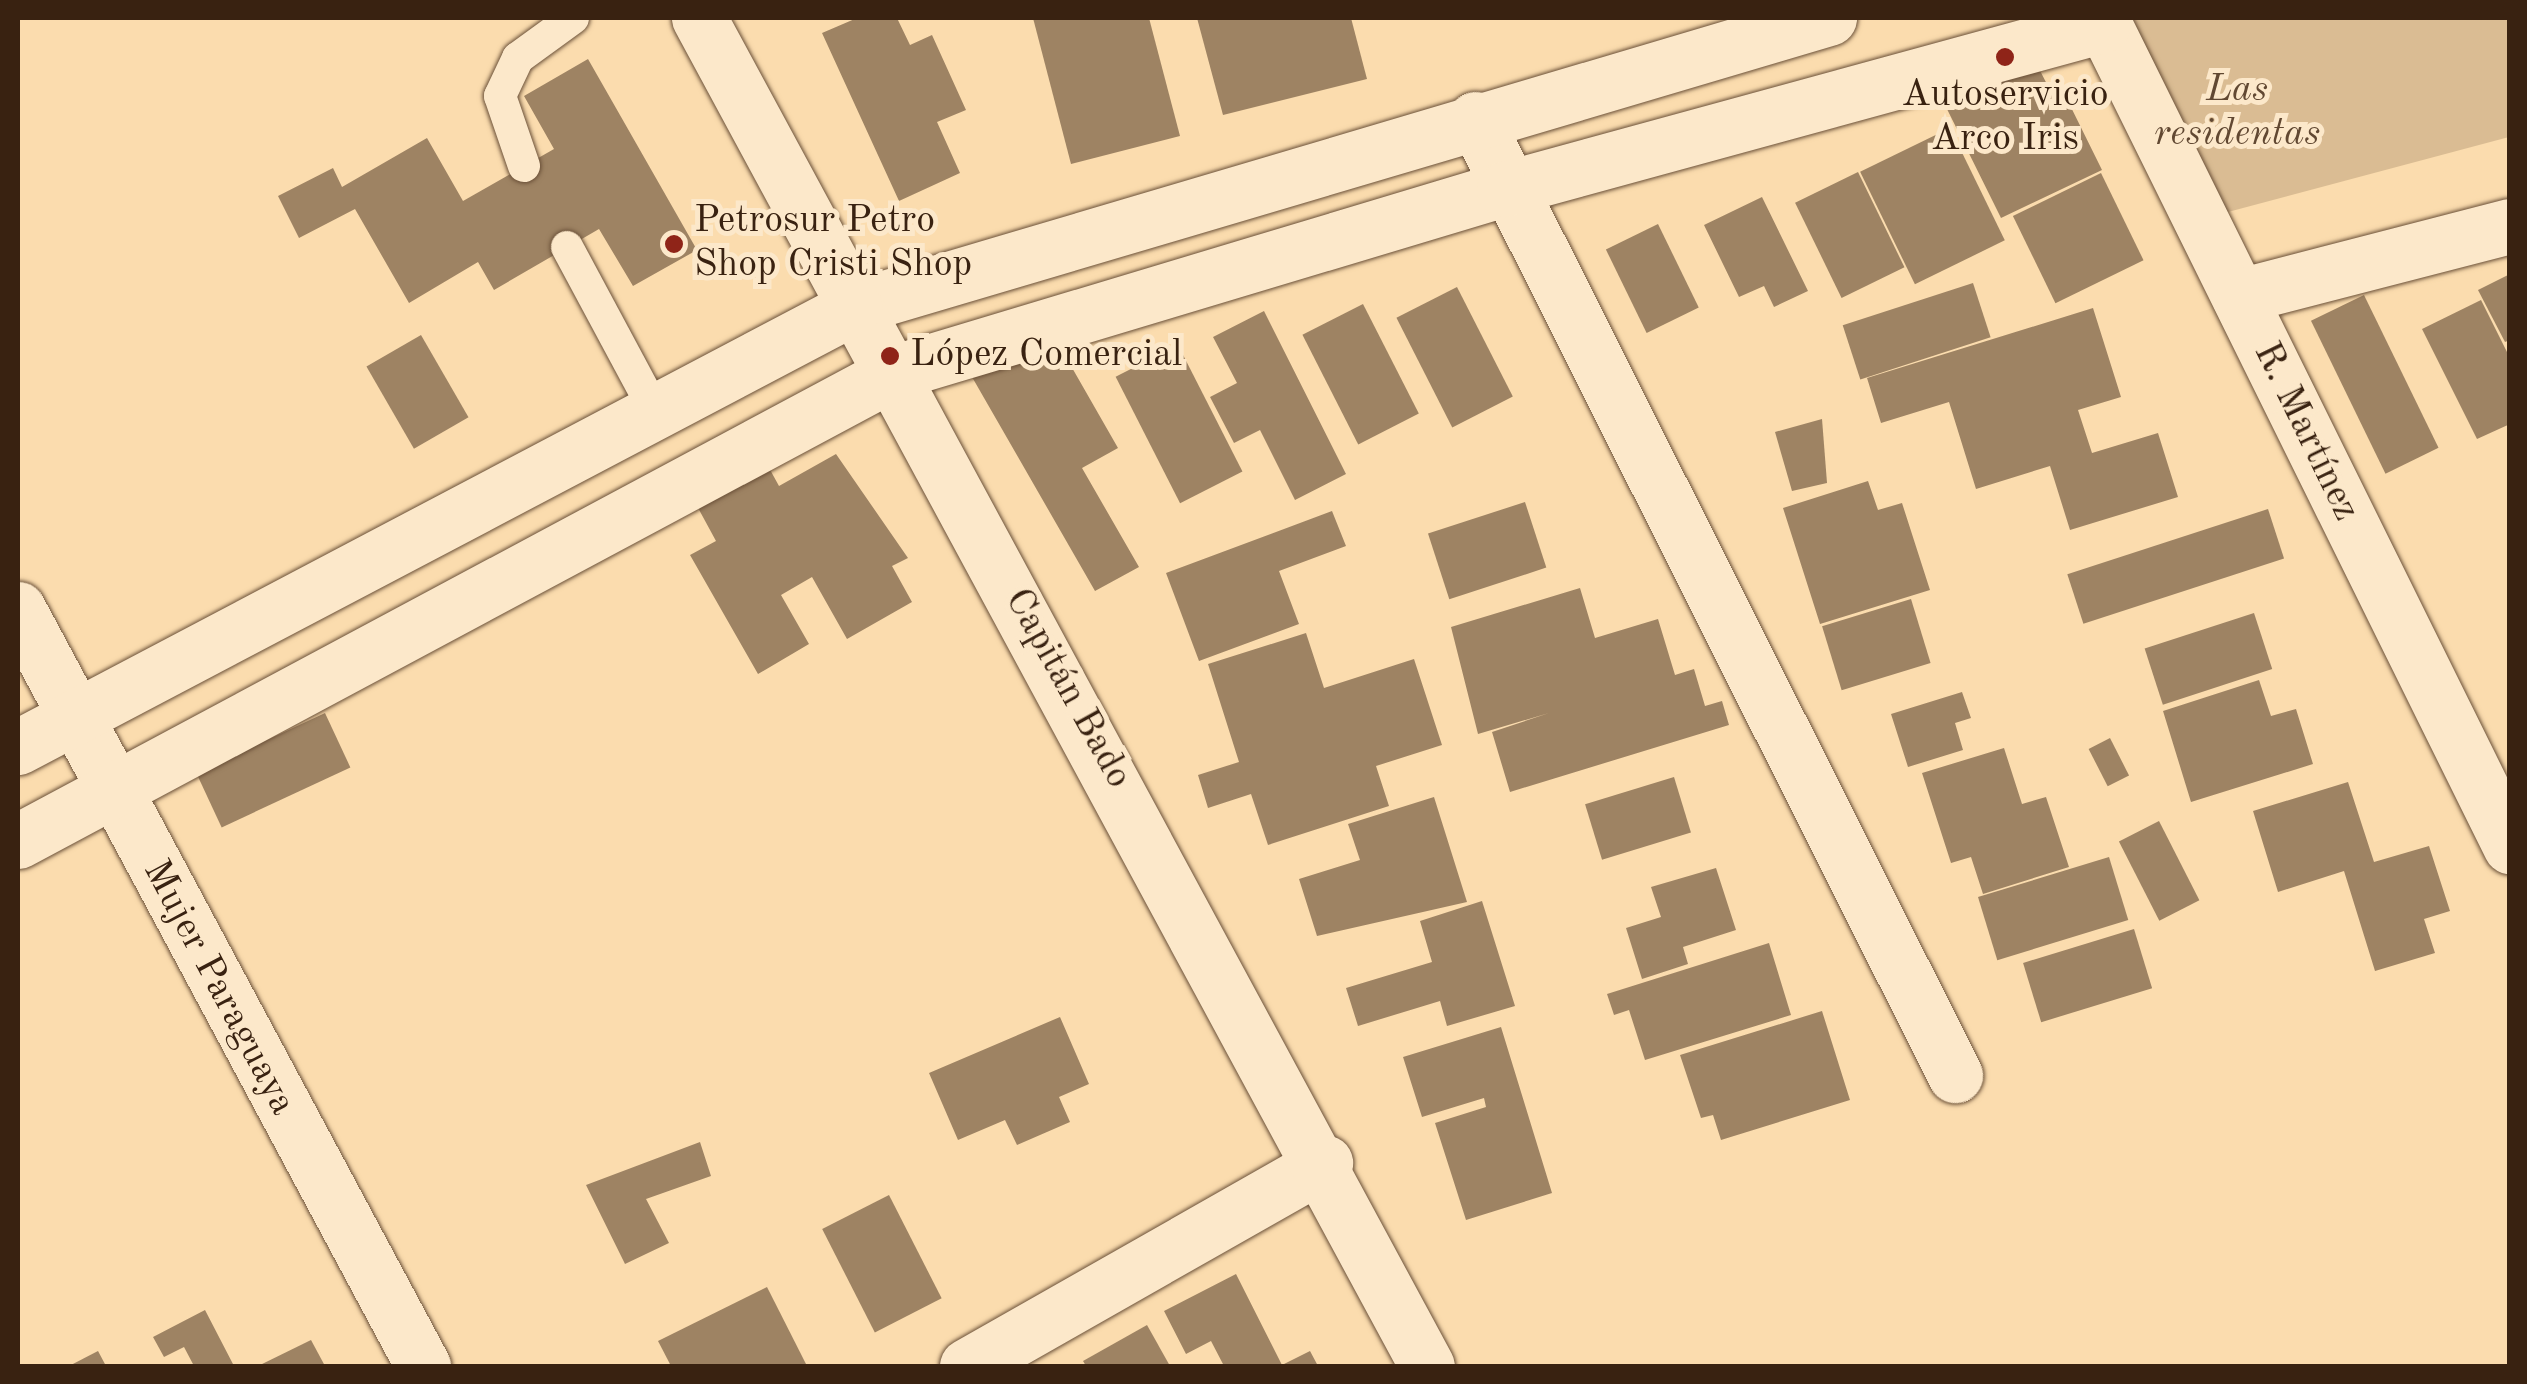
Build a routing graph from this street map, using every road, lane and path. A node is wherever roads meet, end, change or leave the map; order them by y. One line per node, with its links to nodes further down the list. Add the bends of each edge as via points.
1 (573, 18): 6 (lane, via 518,58 500,96)
2 (699, 18): 11 (street, Capitán Bado)
3 (1829, 18): 5 (street)
4 (2102, 21): 7 (street); 10 (street, R. Martínez)
5 (1475, 119): 7 (street); 11 (street)
6 (524, 166)
7 (1504, 189): 12 (street); 20 (street)
8 (2510, 226): 10 (street)
9 (568, 247): 13 (lane)
10 (2238, 296): 19 (street, R. Martínez)
11 (854, 308): 12 (street, Capitán Bado); 13 (street)
12 (895, 372): 17 (street); 21 (street, Capitán Bado)
13 (656, 411): 15 (street)
14 (18, 608): 15 (street, Mujer Paraguaya)
15 (74, 716): 16 (street); 17 (street, Mujer Paraguaya)
16 (18, 746)
17 (111, 791): 18 (street); 22 (street, Mujer Paraguaya)
18 (18, 841)
19 (2510, 846)
20 (1955, 1075)
21 (1325, 1163): 23 (street); 24 (street, Capitán Bado)
22 (422, 1366)
23 (966, 1366)
24 (1427, 1366)

